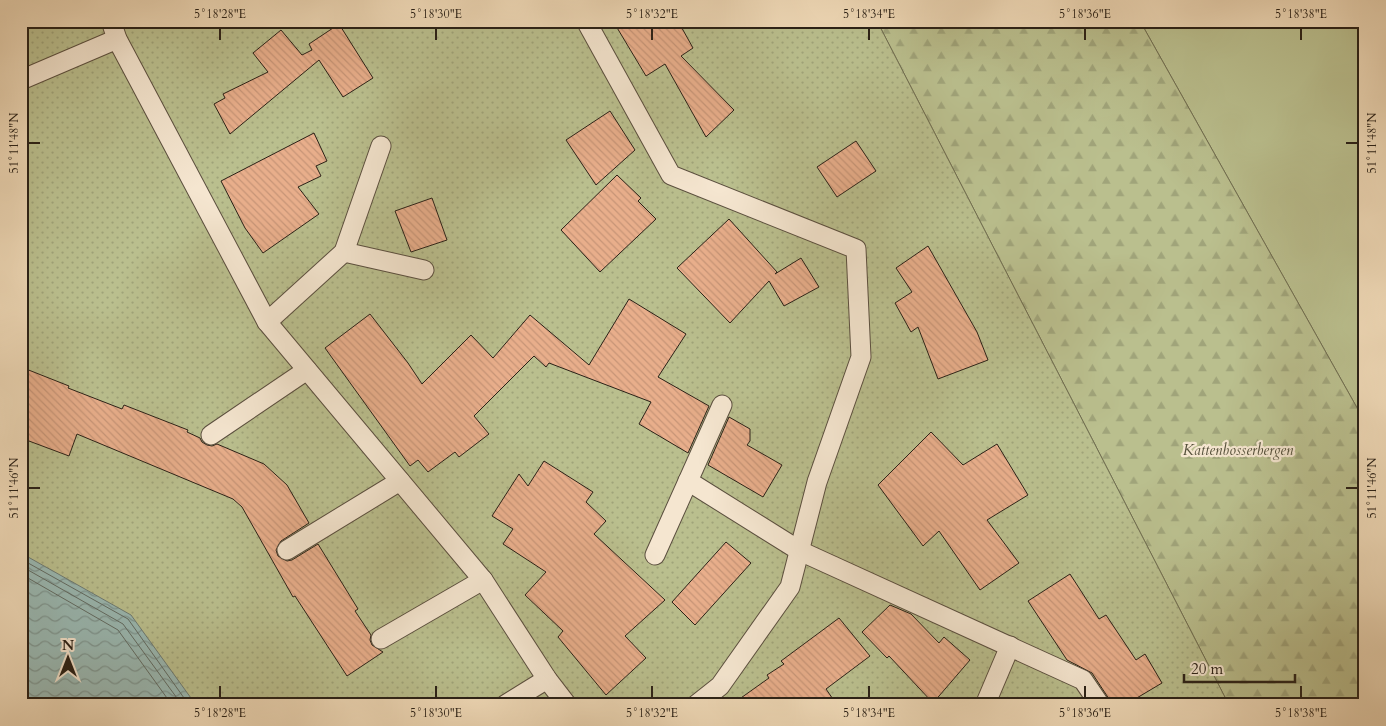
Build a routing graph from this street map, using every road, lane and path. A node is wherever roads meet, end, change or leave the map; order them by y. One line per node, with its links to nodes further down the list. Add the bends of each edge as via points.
1 (586, 21): 14 (lane, via 672,175 856,249 861,357 817,482)
2 (114, 30): 3 (lane); 7 (lane)
3 (21, 80)
4 (381, 146): 5 (lane)
5 (344, 252): 6 (lane); 7 (lane)
6 (424, 270)
7 (267, 322): 8 (lane)
8 (307, 370): 10 (lane); 11 (lane)
9 (722, 405): 12 (lane)
10 (211, 435)
11 (400, 481): 13 (lane); 16 (lane)
12 (688, 481): 14 (lane); 15 (lane)
13 (287, 550)
14 (800, 551): 18 (lane); 22 (lane, via 790,588 720,686)
15 (655, 555)
16 (483, 580): 17 (lane); 19 (lane)
17 (381, 639)
18 (1010, 646): 23 (lane); 24 (lane, via 1083,680)
19 (547, 679): 20 (lane); 21 (lane)
20 (505, 705)
21 (567, 705)
22 (696, 705)
23 (985, 705)
24 (1100, 705)

